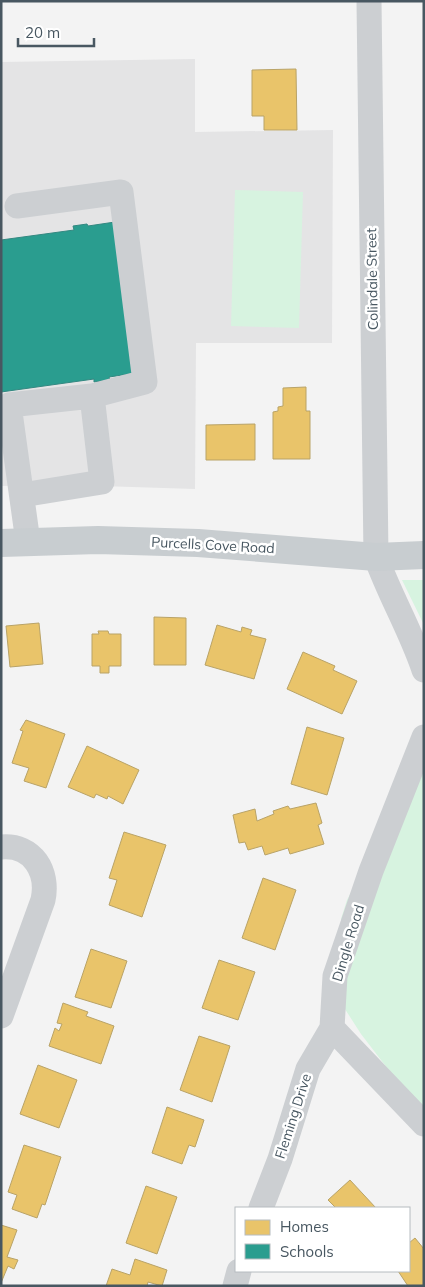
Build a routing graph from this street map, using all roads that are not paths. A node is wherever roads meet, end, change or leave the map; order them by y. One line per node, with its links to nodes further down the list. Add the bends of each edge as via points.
1 (369, 1): 8 (street, Colindale Street)
2 (17, 206): 3 (street, via 121,192 145,382)
3 (92, 396): 4 (street, via 102,482); 4 (street, via 9,405)
4 (22, 495): 5 (street)
5 (28, 542): 6 (main road, Purcells Cove Road); 8 (main road, Purcells Cove Road, via 198,542)
6 (1, 543)
7 (424, 555): 8 (main road, Purcells Cove Road)
8 (376, 557): 9 (street)
9 (424, 670)
10 (424, 737): 13 (street, Dingle Road, via 371,871 335,976)
11 (1, 847): 12 (street, via 20,849 30,856 39,865 45,890)
12 (1, 1016)
13 (332, 1028): 14 (street); 15 (street, Fleming Drive, via 308,1069)
14 (424, 1124)
15 (261, 1207)
16 (239, 1272): 17 (street)
17 (235, 1286)

